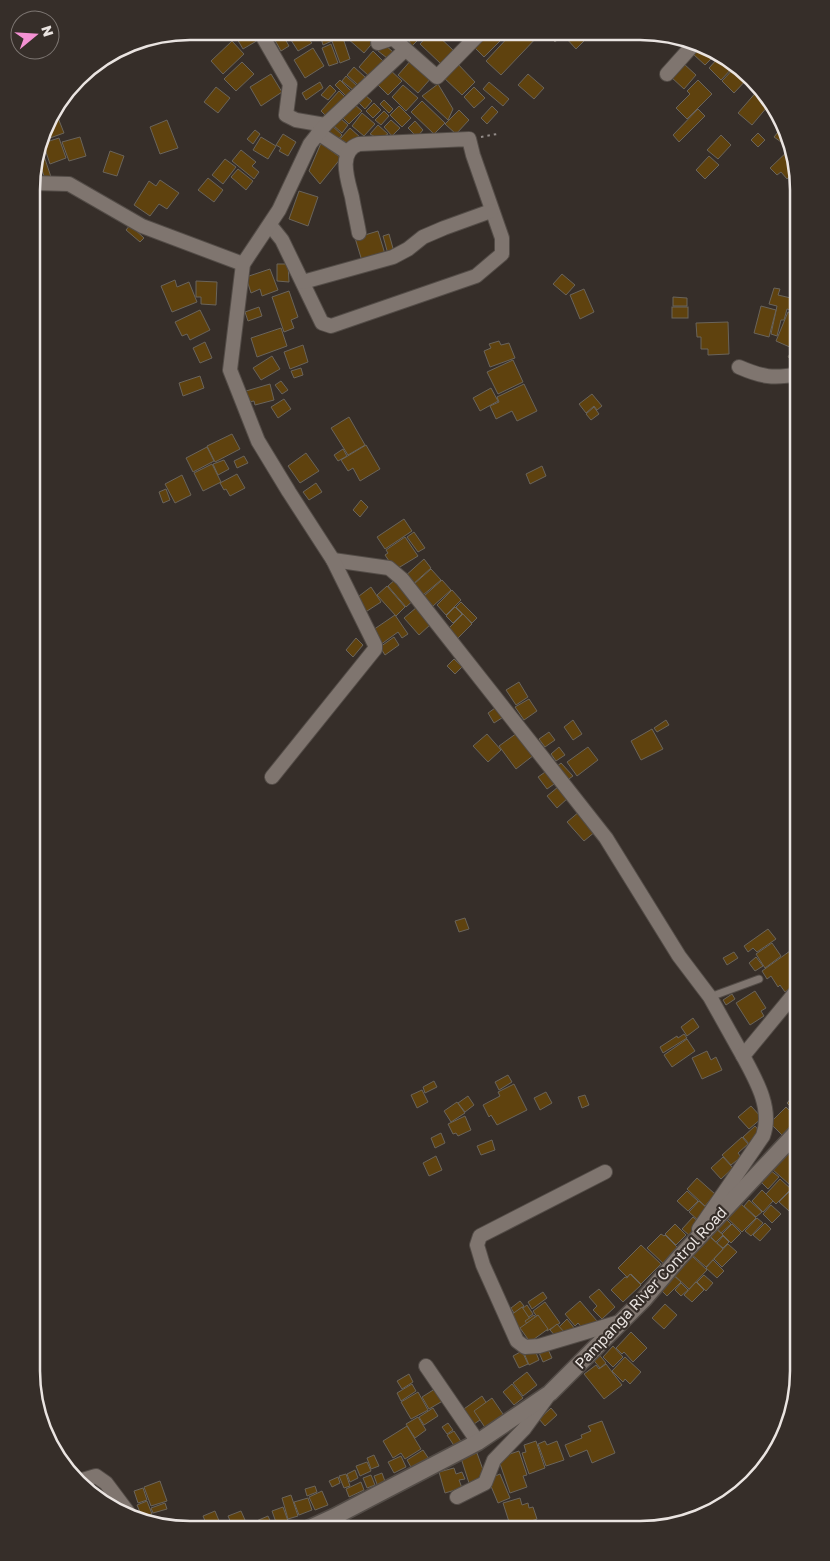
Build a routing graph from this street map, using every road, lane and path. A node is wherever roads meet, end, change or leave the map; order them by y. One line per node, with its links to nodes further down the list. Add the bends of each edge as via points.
1 (265, 40): 8 (street, via 290,84 286,115)
2 (388, 40): 5 (street)
3 (473, 40): 4 (street, via 437,76)
4 (398, 41): 8 (street)
5 (378, 44)
6 (690, 49): 7 (street)
7 (667, 74)
8 (322, 129): 9 (street); 12 (street, via 310,144)
9 (348, 153): 11 (street, via 359,144 469,139); 13 (street, via 346,174)
10 (40, 183): 14 (street, via 69,184 142,226)
11 (492, 211): 15 (street, via 424,237 393,257); 15 (street, via 502,238 502,254 476,276 331,326 322,323)
12 (270, 225): 14 (street); 15 (street, via 282,240)
13 (359, 233)
14 (244, 264): 18 (street, via 230,370 258,441)
15 (303, 282)
16 (739, 367): 17 (street, via 760,376)
17 (790, 375)
18 (334, 560): 19 (street, via 375,649); 21 (street, via 389,568 402,579 606,838 679,956)
19 (272, 777)
20 (759, 978): 21 (lane)
21 (710, 998): 23 (street)
22 (790, 998): 23 (street)
23 (743, 1056): 26 (street, via 764,1102 766,1130)
24 (790, 1140): 26 (street, Pampanga River Control Road)
25 (605, 1172): 27 (street, via 480,1236 477,1245 517,1341 525,1347 539,1346)
26 (679, 1258): 27 (street, Pampanga River Control Road)
27 (624, 1321): 29 (street, Pampanga River Control Road)
28 (426, 1366): 30 (street)
29 (550, 1393): 30 (street, Pampanga River Control Road); 32 (street, via 524,1429 494,1460 485,1483)
30 (478, 1442): 34 (street, Pampanga River Control Road)
31 (86, 1479): 33 (street, via 96,1476 106,1482)
32 (456, 1497)
33 (123, 1505)
34 (325, 1521)

